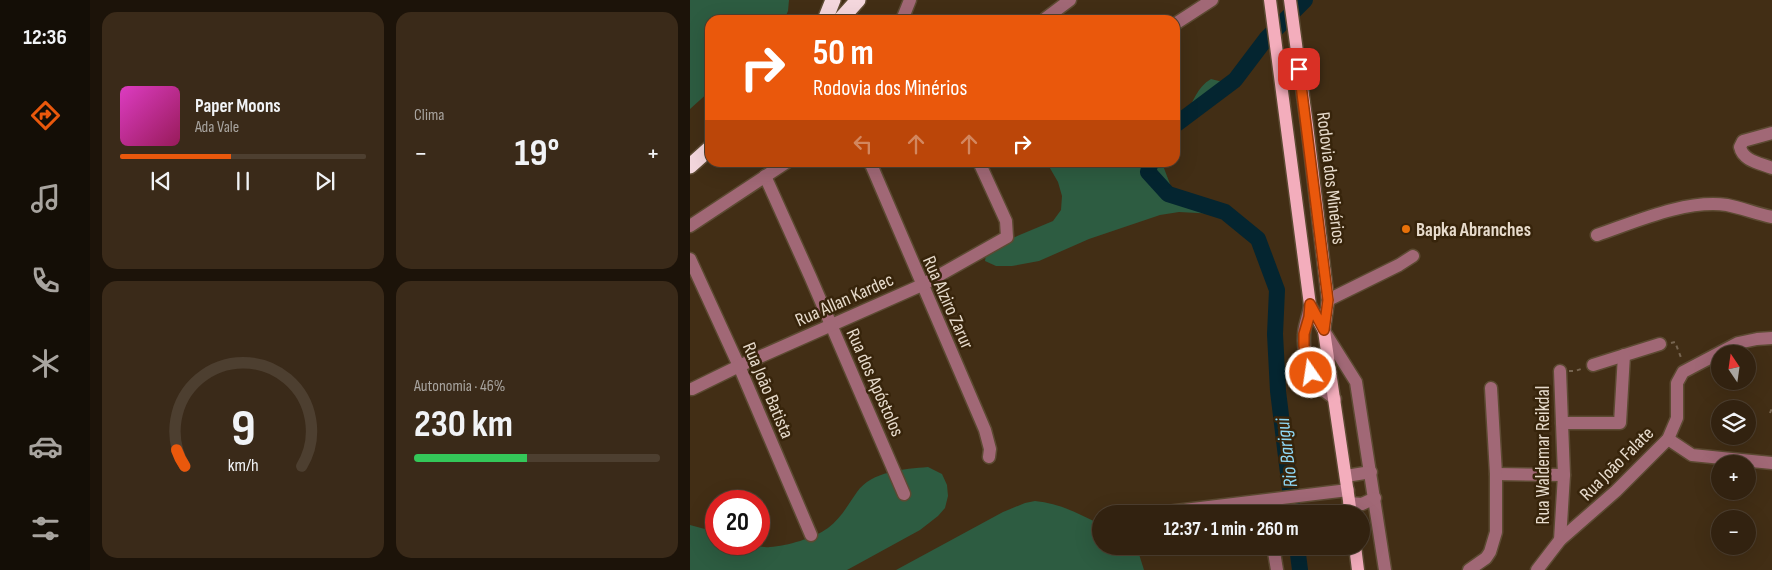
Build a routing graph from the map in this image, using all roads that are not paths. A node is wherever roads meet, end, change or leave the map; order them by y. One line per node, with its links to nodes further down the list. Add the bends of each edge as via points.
1 (833, 0): 9 (highway)
2 (849, 0): 10 (highway)
3 (858, 0): 11 (highway)
4 (1070, 0): 14 (street)
5 (1212, 0): 15 (street)
6 (1270, 0): 31 (main road, Rodovia dos Minérios)
7 (1290, 0): 30 (main road, Rodovia dos Minérios)
8 (908, 3): 12 (street); 13 (street)
9 (827, 15)
10 (838, 15)
11 (844, 15)
12 (904, 15)
13 (912, 15)
14 (1050, 15)
15 (1180, 21)
16 (1772, 133): 22 (street, via 1743,142 1740,147 1746,158)
17 (705, 152): 18 (highway)
18 (690, 166)
19 (779, 167): 23 (street)
20 (872, 167): 29 (street, Rua Alziro Zarur)
21 (981, 167): 29 (street, Rua Allan Kardec, via 1006,221 1007,237)
22 (1772, 168)
23 (765, 176): 25 (street); 32 (street, Rua dos Apóstolos)
24 (1772, 217): 26 (street, via 1727,205 1710,204 1670,211)
25 (690, 226)
26 (1597, 235)
27 (1413, 256): 30 (street)
28 (690, 259): 38 (street, Rua João Batista)
29 (922, 285): 32 (street, Rua Allan Kardec); 45 (street, Rua Alziro Zarur, via 985,430)
30 (1328, 300): 33 (main road, Rodovia dos Minérios)
31 (1310, 304): 33 (main road, Rodovia dos Minérios); 42 (street, via 1304,346 1311,373 1316,384)
32 (830, 325): 38 (street, Rua Allan Kardec); 52 (street, Rua dos Apóstolos)
33 (1324, 330): 42 (main road, Rodovia dos Minérios); 47 (street, via 1356,382)
34 (1772, 338): 44 (street, Rua João Falate, via 1738,343 1686,370 1677,383 1677,418)
35 (1660, 344): 36 (street)
36 (1624, 355): 37 (street); 43 (street, via 1620,423)
37 (1593, 364)
38 (738, 366): 41 (street, Rua Allan Kardec); 57 (street, Rua João Batista)
39 (1560, 371): 43 (street, Rua Waldemar Reikdal)
40 (1491, 388): 48 (street)
41 (692, 389)
42 (1335, 399): 50 (main road, Rodovia dos Minérios)
43 (1562, 423): 49 (street, Rua Waldemar Reikdal)
44 (1668, 438): 46 (street, via 1692,455); 58 (street, Rua João Falate, via 1616,492)
45 (989, 457)
46 (1772, 463)
47 (1370, 472): 50 (street); 53 (street)
48 (1496, 474): 49 (street); 64 (street, via 1494,542 1486,558)
49 (1564, 475): 58 (street, Rua Waldemar Reikdal)
50 (1346, 476): 51 (main road, Rodovia dos Minérios)
51 (1348, 490): 54 (street); 55 (main road, Rodovia dos Minérios)
52 (904, 494)
53 (1375, 498): 56 (street); 63 (street)
54 (1225, 505)
55 (1350, 505)
56 (1360, 505)
57 (811, 536)
58 (1560, 540): 65 (street, Rua João Falate)
59 (1274, 555): 61 (street)
60 (1356, 555): 62 (main road)
61 (1277, 570)
62 (1358, 570)
63 (1385, 570)
64 (1469, 570)
65 (1538, 570)

